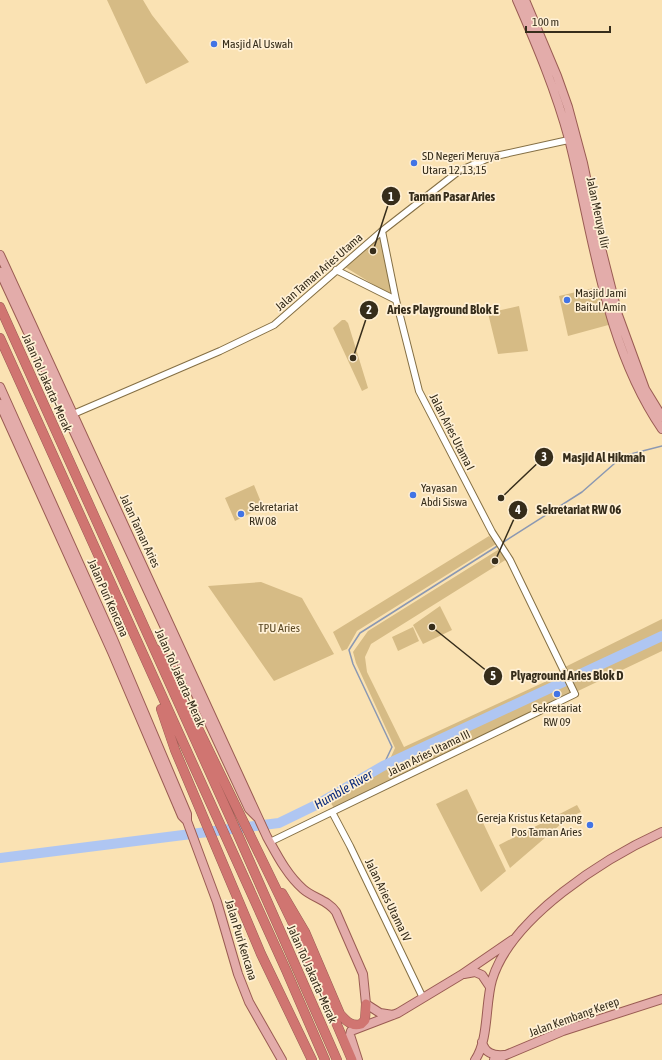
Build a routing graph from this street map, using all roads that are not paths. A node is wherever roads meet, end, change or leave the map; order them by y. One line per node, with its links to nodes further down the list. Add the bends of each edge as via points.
1 (517, 0): 3 (main road, Jalan Meruya Ilir, via 543,58)
2 (525, 0): 3 (main road, Jalan Meruya Ilir, via 557,76)
3 (573, 139): 4 (street, Jalan Taman Aries Utama, via 521,149 475,163 459,171); 8 (main road, Jalan Meruya Ilir)
4 (382, 231): 6 (street, Jalan Taman Aries Utama); 9 (street, Jalan Aries Utama I)
5 (0, 255): 7 (main road, Jalan Taman Aries)
6 (336, 270): 9 (street); 14 (street, Jalan Taman Aries Utama, via 263,332)
7 (3, 273): 14 (main road, Jalan Taman Aries)
8 (610, 298): 15 (main road, Jalan Meruya Ilir, via 645,388); 16 (main road, Jalan Meruya Ilir, via 622,348 641,396)
9 (396, 300): 18 (street, Jalan Aries Utama I, via 419,391 505,552)
10 (0, 307): 19 (highway, Jalan Tol Jakarta–Merak, via 154,649 171,668)
11 (0, 338): 17 (highway, Jalan Tol Jakarta–Merak)
12 (0, 387): 21 (main road, Jalan Puri Kencana, via 113,639 187,814)
13 (0, 404): 21 (main road, Jalan Puri Kencana, via 112,652 182,816)
14 (70, 415): 23 (main road, Jalan Taman Aries)
15 (662, 417)
16 (662, 429)
17 (159, 692): 35 (highway, via 160,708 201,813 261,954); 36 (highway, Jalan Tol Jakarta–Merak)
18 (575, 694): 20 (street, Jalan Aries Utama III)
19 (229, 804): 24 (highway); 37 (highway, Jalan Tol Jakarta–Merak, via 239,837)
20 (332, 812): 23 (street, Jalan Aries Utama III); 28 (street, Jalan Aries Utama IV)
21 (188, 824): 34 (main road, Jalan Puri Kencana, via 217,902 249,1002)
22 (662, 832): 25 (main road, via 572,884)
23 (269, 839): 30 (main road, Jalan Taman Aries, via 293,879 303,890 332,906 336,912 363,974)
24 (265, 867): 30 (highway, via 305,932 340,1014 348,1022 361,1024 365,1020); 38 (highway)
25 (519, 935): 26 (main road); 27 (main road, via 501,960)
26 (461, 975): 27 (main road, via 480,974); 28 (main road)
27 (490, 987): 32 (main road)
28 (423, 998): 31 (main road)
29 (662, 999): 33 (main road, Jalan Kembang Kerep, via 563,1031)
30 (366, 1004): 31 (main road, via 380,1013)
31 (393, 1015): 39 (main road, via 351,1031)
32 (482, 1042): 33 (main road, via 491,1054); 40 (main road)
33 (511, 1054): 41 (main road, Jalan Kembang Kerep)
34 (282, 1060)
35 (312, 1060)
36 (325, 1060)
37 (336, 1060)
38 (352, 1060)
39 (358, 1060)
40 (475, 1060)
41 (494, 1060)

